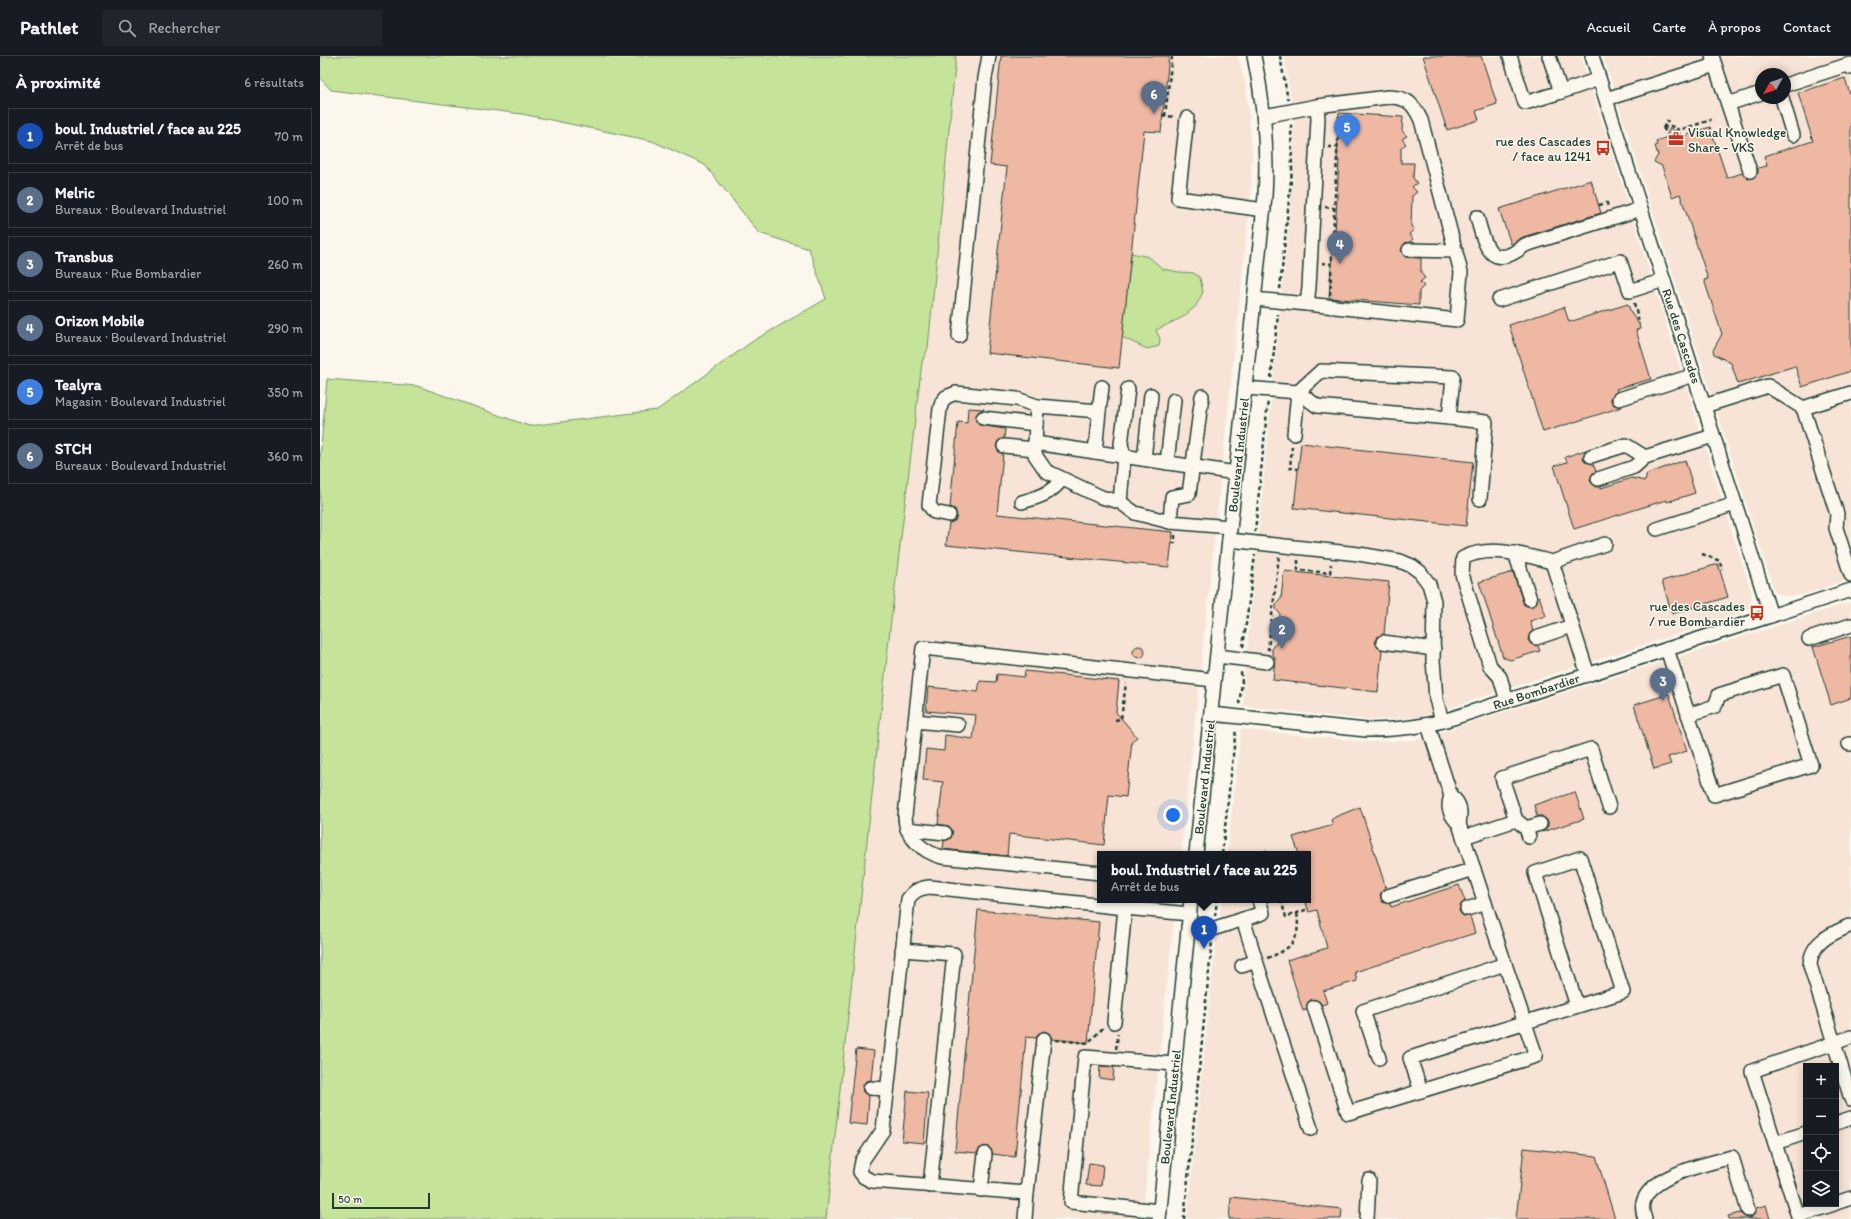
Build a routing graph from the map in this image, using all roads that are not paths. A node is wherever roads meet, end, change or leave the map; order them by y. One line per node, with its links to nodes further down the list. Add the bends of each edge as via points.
1 (989, 56): 29 (street)
2 (1254, 56): 16 (street, Boulevard Industriel)
3 (1510, 56): 10 (street, via 1525,103)
4 (1549, 56): 10 (street)
5 (1592, 56): 8 (street, Rue des Cascades)
6 (1714, 61): 12 (street); 13 (street)
7 (1851, 68): 9 (street, via 1850,64)
8 (1600, 79): 10 (street); 12 (street, Rue des Cascades)
9 (1791, 84)
10 (1561, 92)
11 (1755, 95): 13 (street)
12 (1606, 99): 20 (street, Rue des Cascades)
13 (1728, 104): 19 (street)
14 (1784, 104): 18 (street)
15 (1316, 106): 16 (street); 24 (street, via 1388,97 1399,97 1412,105 1421,120); 28 (street, via 1318,119)
16 (1264, 116): 21 (street, Boulevard Industriel, via 1267,164)
17 (1181, 117): 21 (street, via 1178,198)
18 (1793, 135)
19 (1750, 171)
20 (1641, 209): 22 (street, via 1525,245 1514,254 1501,258 1491,252 1485,243); 25 (street, Rue des Cascades)
21 (1264, 210): 26 (street, Boulevard Industriel)
22 (1477, 217)
23 (1409, 250): 24 (street)
24 (1456, 251): 28 (street, via 1462,279 1457,320)
25 (1664, 280): 27 (street, via 1630,291 1620,261); 30 (street, Rue des Cascades)
26 (1254, 299): 28 (street); 32 (street, Boulevard Industriel)
27 (1499, 300)
28 (1307, 304)
29 (959, 336)
30 (1694, 375): 38 (street); 41 (street, Rue des Cascades)
31 (1102, 387): 43 (street)
32 (1245, 388): 34 (street); 58 (street, Boulevard Industriel)
33 (1128, 389): 52 (street, via 1121,444)
34 (1298, 392): 45 (street, via 1317,406); 45 (street, via 1321,370 1453,377); 48 (street)
35 (1851, 393): 42 (street)
36 (1151, 396): 55 (street)
37 (1202, 396): 57 (street)
38 (1619, 399)
39 (1174, 400): 56 (street)
40 (1037, 406): 43 (street); 46 (street); 65 (street, via 1017,399 956,393 942,402 929,504 934,512)
41 (1704, 406): 42 (street, via 1768,386); 47 (street, Rue des Cascades)
42 (1803, 408): 72 (street, via 1837,514 1836,528)
43 (1100, 411): 51 (street)
44 (983, 418): 46 (street)
45 (1449, 418): 61 (street, via 1486,422)
46 (1036, 424): 50 (street)
47 (1713, 436): 54 (street); 64 (street, Rue des Cascades)
48 (1293, 437)
49 (1004, 446): 50 (street)
50 (1035, 446): 51 (street); 59 (street, via 1035,455 1040,465)
51 (1095, 452): 52 (street)
52 (1124, 456): 55 (street); 63 (street)
53 (1591, 456): 54 (street, via 1626,445)
54 (1645, 457): 60 (street, via 1634,467)
55 (1144, 459): 56 (street)
56 (1167, 463): 57 (street)
57 (1193, 468): 58 (street); 66 (street, via 1189,494 1172,497)
58 (1236, 473): 68 (street, Boulevard Industriel)
59 (1062, 479): 62 (street, via 1042,497); 63 (street)
60 (1598, 479)
61 (1480, 499)
62 (1022, 502)
63 (1120, 502): 66 (street, via 1135,513)
64 (1735, 504): 67 (street); 75 (street, Rue des Cascades)
65 (949, 515)
66 (1173, 527): 68 (street)
67 (1657, 529)
68 (1230, 533): 81 (street, via 1400,561 1412,566 1429,584 1434,601); 83 (street, Boulevard Industriel)
69 (1605, 544): 71 (street)
70 (1515, 553): 71 (street); 74 (street); 87 (street, via 1468,555 1463,558 1462,564 1462,574 1490,666 1500,677)
71 (1552, 562): 77 (street)
72 (1851, 575)
73 (1851, 590): 75 (street, Rue Bombardier)
74 (1530, 599)
75 (1770, 616): 82 (street, Rue Bombardier)
76 (1851, 625): 79 (street)
77 (1572, 626): 78 (street); 85 (street)
78 (1536, 638)
79 (1809, 639)
80 (1383, 642): 81 (street)
81 (1434, 649): 91 (street, via 1436,699)
82 (1667, 649): 85 (street, Rue Bombardier); 89 (street)
83 (1217, 656): 84 (street); 86 (street, Boulevard Industriel)
84 (1267, 662)
85 (1588, 674): 87 (street, Rue Bombardier)
86 (1214, 680): 88 (street, Boulevard Industriel); 90 (street, via 923,648)
87 (1507, 701): 91 (street, Rue Bombardier)
88 (1211, 714): 93 (street, Rue Bombardier, via 1366,730); 100 (street, Boulevard Industriel)
89 (1688, 715): 89 (street, via 1714,795 1811,765 1782,674 1719,695 1715,706)
90 (915, 721): 92 (street); 97 (street, via 905,816)
91 (1442, 721): 93 (street, Rue Bombardier)
92 (958, 725)
93 (1428, 725): 99 (street, via 1451,796 1448,804)
94 (1609, 807): 95 (street, via 1591,749 1502,778)
95 (1516, 820): 96 (street, via 1528,833); 99 (street)
96 (1540, 824)
97 (907, 829): 98 (street); 102 (street, via 918,844 942,857)
98 (945, 833)
99 (1464, 837): 101 (street)
100 (1196, 851)
101 (1474, 869): 103 (street); 106 (street)
102 (1097, 873)
103 (1388, 896)
104 (1191, 903): 110 (street, Boulevard Industriel)
105 (1260, 903): 109 (street, via 1263,913)
106 (1486, 903): 108 (street); 114 (street)
107 (1125, 908): 110 (street); 112 (street, via 921,888 913,892 908,899); 119 (street)
108 (1467, 909)
109 (1243, 919): 110 (street, via 1209,930); 113 (street)
110 (1189, 921): 124 (street, Boulevard Industriel)
111 (1849, 926): 122 (street, via 1821,941 1810,956 1811,971)
112 (902, 950): 126 (street); 136 (street, via 954,954)
113 (1261, 960): 115 (street); 131 (street)
114 (1506, 964): 118 (street); 123 (street, via 1363,1011)
115 (1242, 966)
116 (1577, 1006): 116 (street, via 1623,992 1580,858 1535,873); 118 (street)
117 (1314, 1007): 127 (street, via 1348,1113)
118 (1525, 1022): 127 (street, via 1410,1058); 127 (street, via 1536,1056)
119 (1116, 1026)
120 (1851, 1037): 122 (street)
121 (1044, 1039): 138 (street)
122 (1834, 1043): 128 (street); 133 (street, via 1752,1071)
123 (1379, 1058)
124 (1174, 1064): 143 (street, Boulevard Industriel); 143 (street, via 1085,1056 1071,1202)
125 (870, 1088): 126 (street)
126 (887, 1089): 136 (street, via 883,1130 862,1161 860,1172 872,1181)
127 (1421, 1091)
128 (1851, 1099)
129 (1851, 1118): 130 (street)
130 (1839, 1122)
131 (1311, 1129)
132 (1803, 1134): 133 (street)
133 (1775, 1143): 141 (street, via 1798,1216)
134 (985, 1154): 137 (street)
135 (1369, 1180): 145 (street)
136 (930, 1186): 137 (street)
137 (981, 1190): 138 (street)
138 (1027, 1193): 144 (street)
139 (1851, 1198): 140 (street)
140 (1839, 1202)
141 (1826, 1207)
142 (1748, 1210): 146 (street, via 1732,1157 1660,1182 1646,1195 1643,1204)
143 (1159, 1215)
144 (1025, 1219)
145 (1367, 1219)
146 (1644, 1219)

